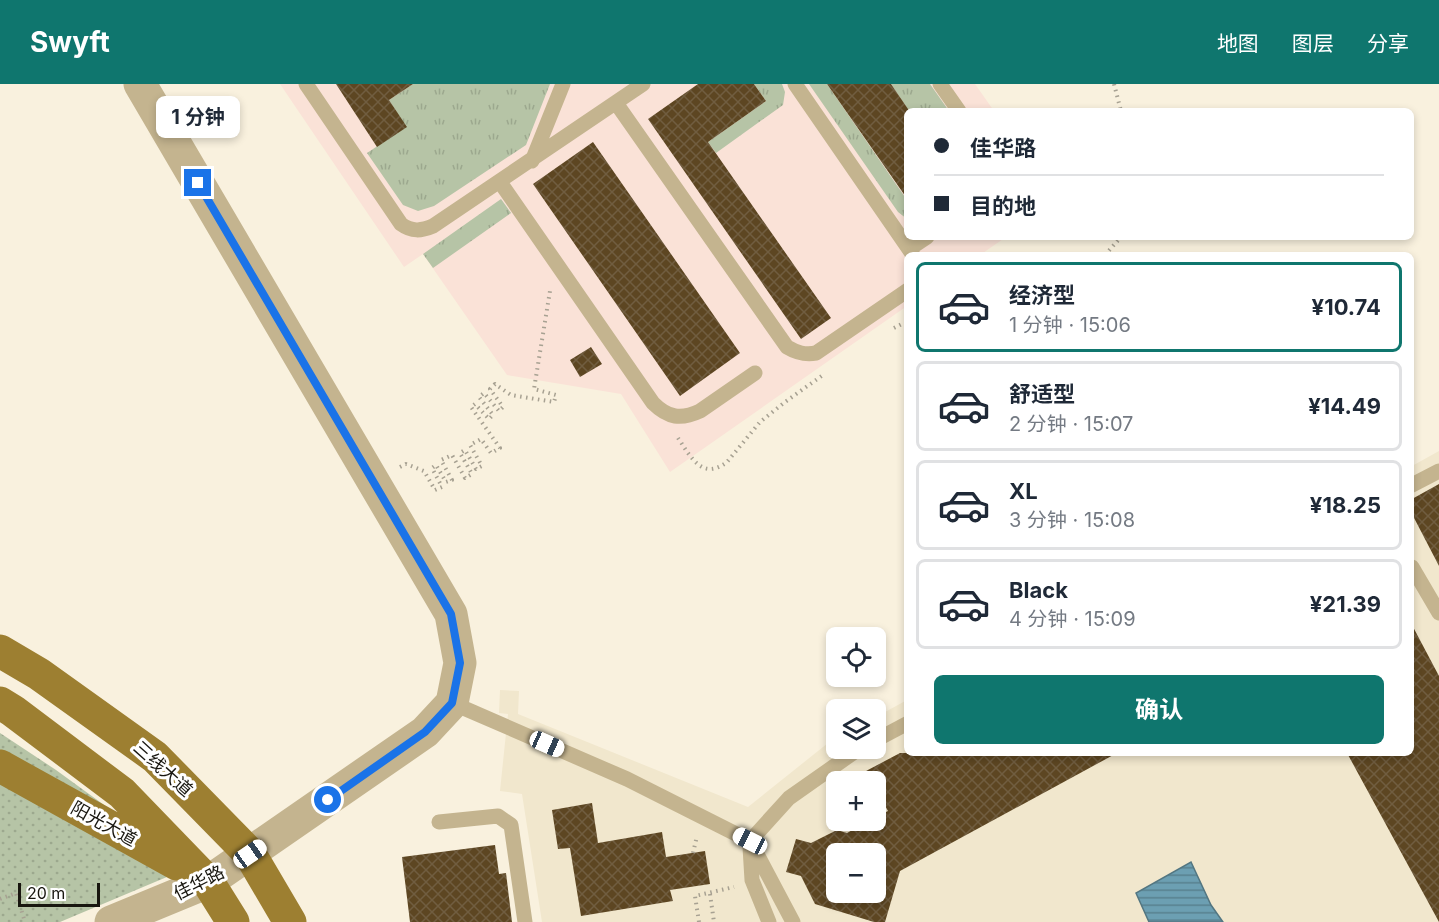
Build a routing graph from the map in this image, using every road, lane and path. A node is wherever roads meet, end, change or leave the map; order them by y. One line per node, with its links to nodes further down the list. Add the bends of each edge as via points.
1 (140, 84): 25 (street)
2 (306, 84): 12 (lane, via 408,229 417,231 433,226)
3 (563, 84): 11 (lane)
4 (643, 84): 8 (lane)
5 (795, 84): 15 (lane)
6 (940, 84): 9 (lane)
7 (1114, 84): 10 (path)
8 (616, 103): 11 (lane); 18 (lane, via 787,347 806,355 816,354)
9 (957, 108)
10 (1120, 108)
11 (532, 160): 12 (lane)
12 (500, 182): 17 (lane)
13 (924, 240): 15 (lane)
14 (1118, 240): 16 (path)
15 (911, 252)
16 (1108, 252)
17 (560, 268): 23 (lane); 25 (path, via 553,273 534,389 556,394 554,402 511,395 495,384 490,388 503,406 499,411 484,393 480,397 493,415 489,419 475,404 471,407 500,448 491,453 481,439 470,445 482,466 476,469 465,450 460,453 471,474 465,478 452,455 441,460 452,480 446,482 436,465 432,468 442,487 435,490 424,471 406,464)
18 (904, 293)
19 (904, 323): 20 (path)
20 (890, 330)
21 (755, 373): 23 (lane, via 690,416 670,416)
22 (823, 375): 23 (path, via 785,402 749,434 727,462 713,469 698,465)
23 (653, 403)
24 (1439, 471): 26 (lane)
25 (373, 482): 31 (street, via 451,614 460,663)
26 (1414, 484)
27 (1414, 570): 28 (lane)
28 (1438, 606)
29 (0, 651): 38 (main road, 三线大道, via 39,674 155,757)
30 (0, 703): 39 (main road, via 122,793)
31 (452, 703): 37 (lane, via 627,779); 38 (street, 佳华路, via 425,732)
32 (904, 725): 33 (lane)
33 (886, 735)
34 (844, 759): 37 (lane, via 789,798)
35 (0, 766): 39 (main road, 阳光大道)
36 (440, 822): 47 (lane, via 498,816 511,825)
37 (750, 841): 50 (lane, via 752,880); 51 (lane)
38 (250, 854): 39 (street, 佳华路); 46 (main road, 三线大道)
39 (208, 882): 44 (street, 佳华路); 45 (main road)
40 (725, 890): 41 (path)
41 (710, 894): 48 (path, via 695,896); 49 (path)
42 (0, 899): 43 (path, via 16,893)
43 (25, 922)
44 (111, 922)
45 (232, 922)
46 (290, 922)
47 (525, 922)
48 (699, 922)
49 (714, 922)
50 (769, 922)
51 (793, 922)

